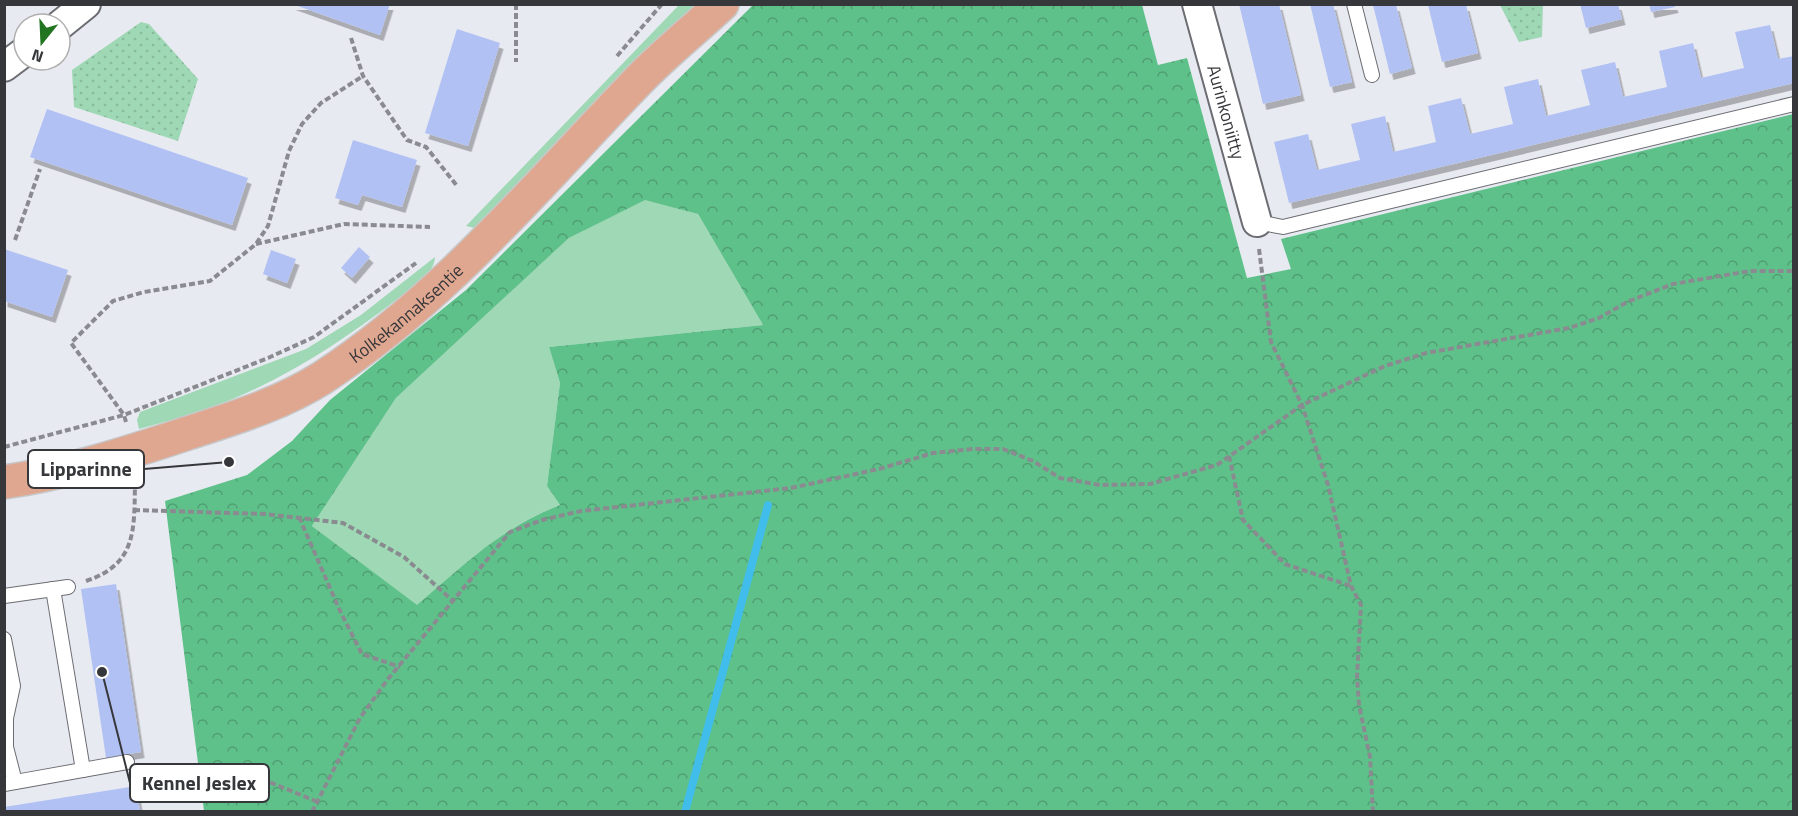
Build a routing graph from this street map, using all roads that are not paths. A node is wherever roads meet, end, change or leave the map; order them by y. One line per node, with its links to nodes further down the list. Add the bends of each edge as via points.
1 (86, 4): 5 (street)
2 (722, 4): 9 (main road, Kolkekannaksentie, via 640,78 473,255 400,321 321,379 258,410 177,437 43,476)
3 (1197, 4): 8 (street, Aurinkoniitty)
4 (1354, 4): 6 (lane)
5 (72, 15)
6 (1372, 75)
7 (1794, 104): 8 (lane, via 1283,227)
8 (1257, 222)
9 (4, 482)
10 (68, 587): 11 (lane)
11 (53, 589): 12 (lane); 15 (lane)
12 (4, 596)
13 (4, 639): 16 (lane, via 13,686 6,718)
14 (127, 762): 15 (lane)
15 (82, 770): 16 (lane)
16 (10, 783)

